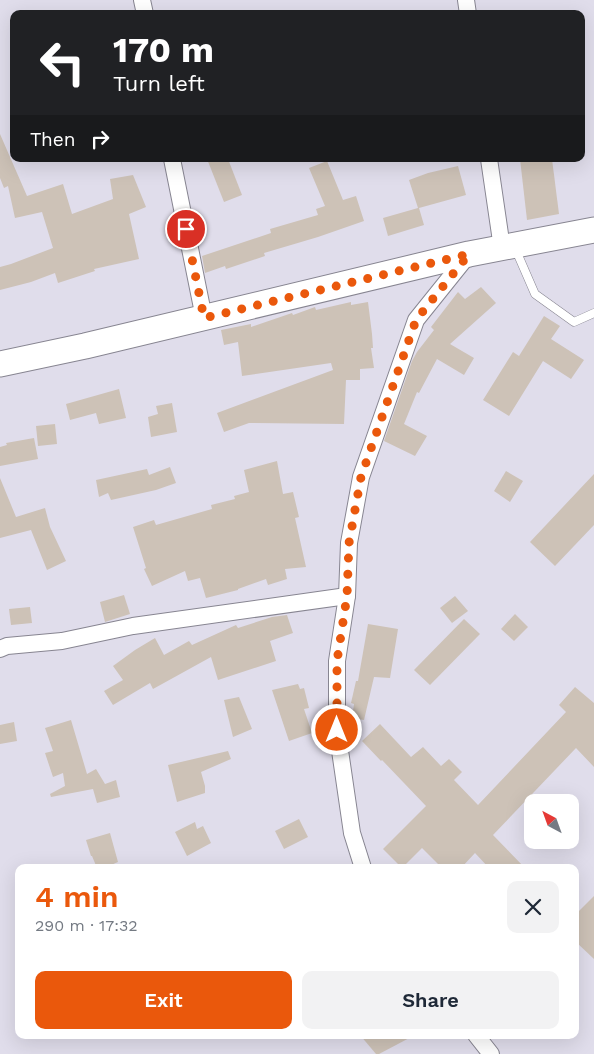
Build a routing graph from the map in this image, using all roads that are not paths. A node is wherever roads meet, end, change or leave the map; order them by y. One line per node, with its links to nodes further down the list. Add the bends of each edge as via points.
1 (173, 162): 7 (street)
2 (490, 162): 4 (street)
3 (594, 230): 4 (main road)
4 (508, 247): 5 (main road); 6 (lane, via 535,294 574,322)
5 (469, 254): 7 (main road); 9 (street, via 416,320 361,477 349,543)
6 (594, 313)
7 (204, 318): 8 (main road)
8 (0, 364)
9 (347, 596): 10 (street); 11 (street, via 337,661 337,730 352,833)
10 (0, 648)
11 (362, 864)
12 (479, 1039): 13 (street)
13 (491, 1054)

